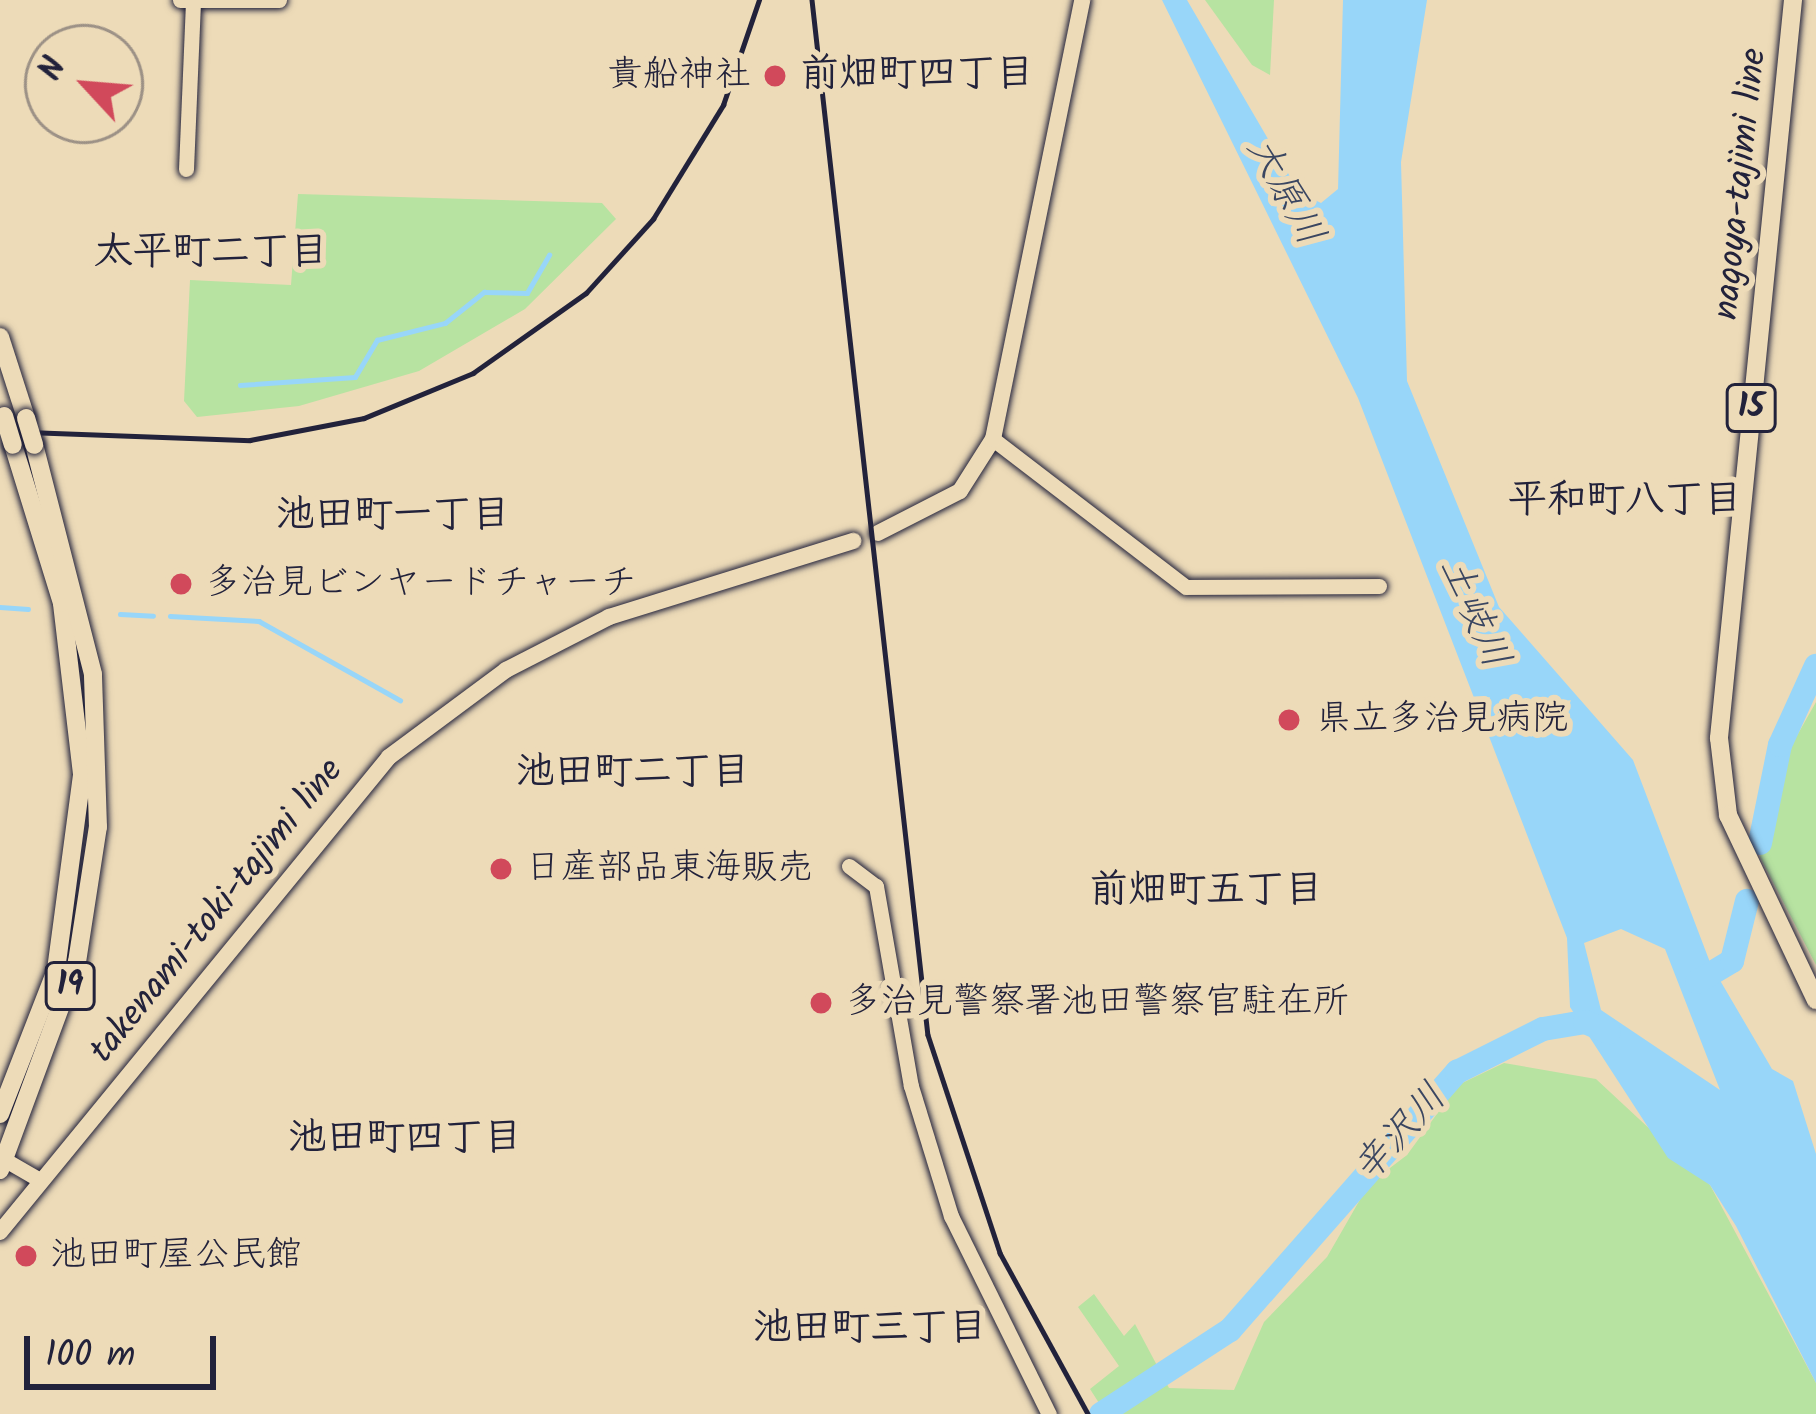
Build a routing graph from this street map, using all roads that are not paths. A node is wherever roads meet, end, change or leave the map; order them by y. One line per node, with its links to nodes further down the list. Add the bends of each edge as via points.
1 (180, 0): 2 (street)
2 (193, 0): 3 (street); 6 (street)
3 (279, 0)
4 (1082, 0): 9 (main road)
5 (1793, 0): 15 (main road, nagoya-tajimi line / 15, via 1719,738 1728,815)
6 (186, 169)
7 (0, 337): 10 (main road, 19, bridge, via 26,418)
8 (2, 409): 10 (main road, 19, bridge)
9 (993, 439): 11 (main road, via 960,491); 13 (street, via 1186,587)
10 (23, 445): 16 (main road, 19, via 62,603 82,774 56,970); 17 (main road, 19, via 93,674 98,827 77,962)
11 (878, 533)
12 (853, 541): 18 (main road, takenami-toki-tajimi line, via 609,617 425,728 313,838)
13 (1379, 586)
14 (850, 866): 20 (street, via 876,886 911,1086 951,1216)
15 (1816, 1000)
16 (0, 1114)
17 (2, 1162): 18 (street)
18 (40, 1180): 19 (main road, takenami-toki-tajimi line)
19 (0, 1232)
20 (1049, 1414)

